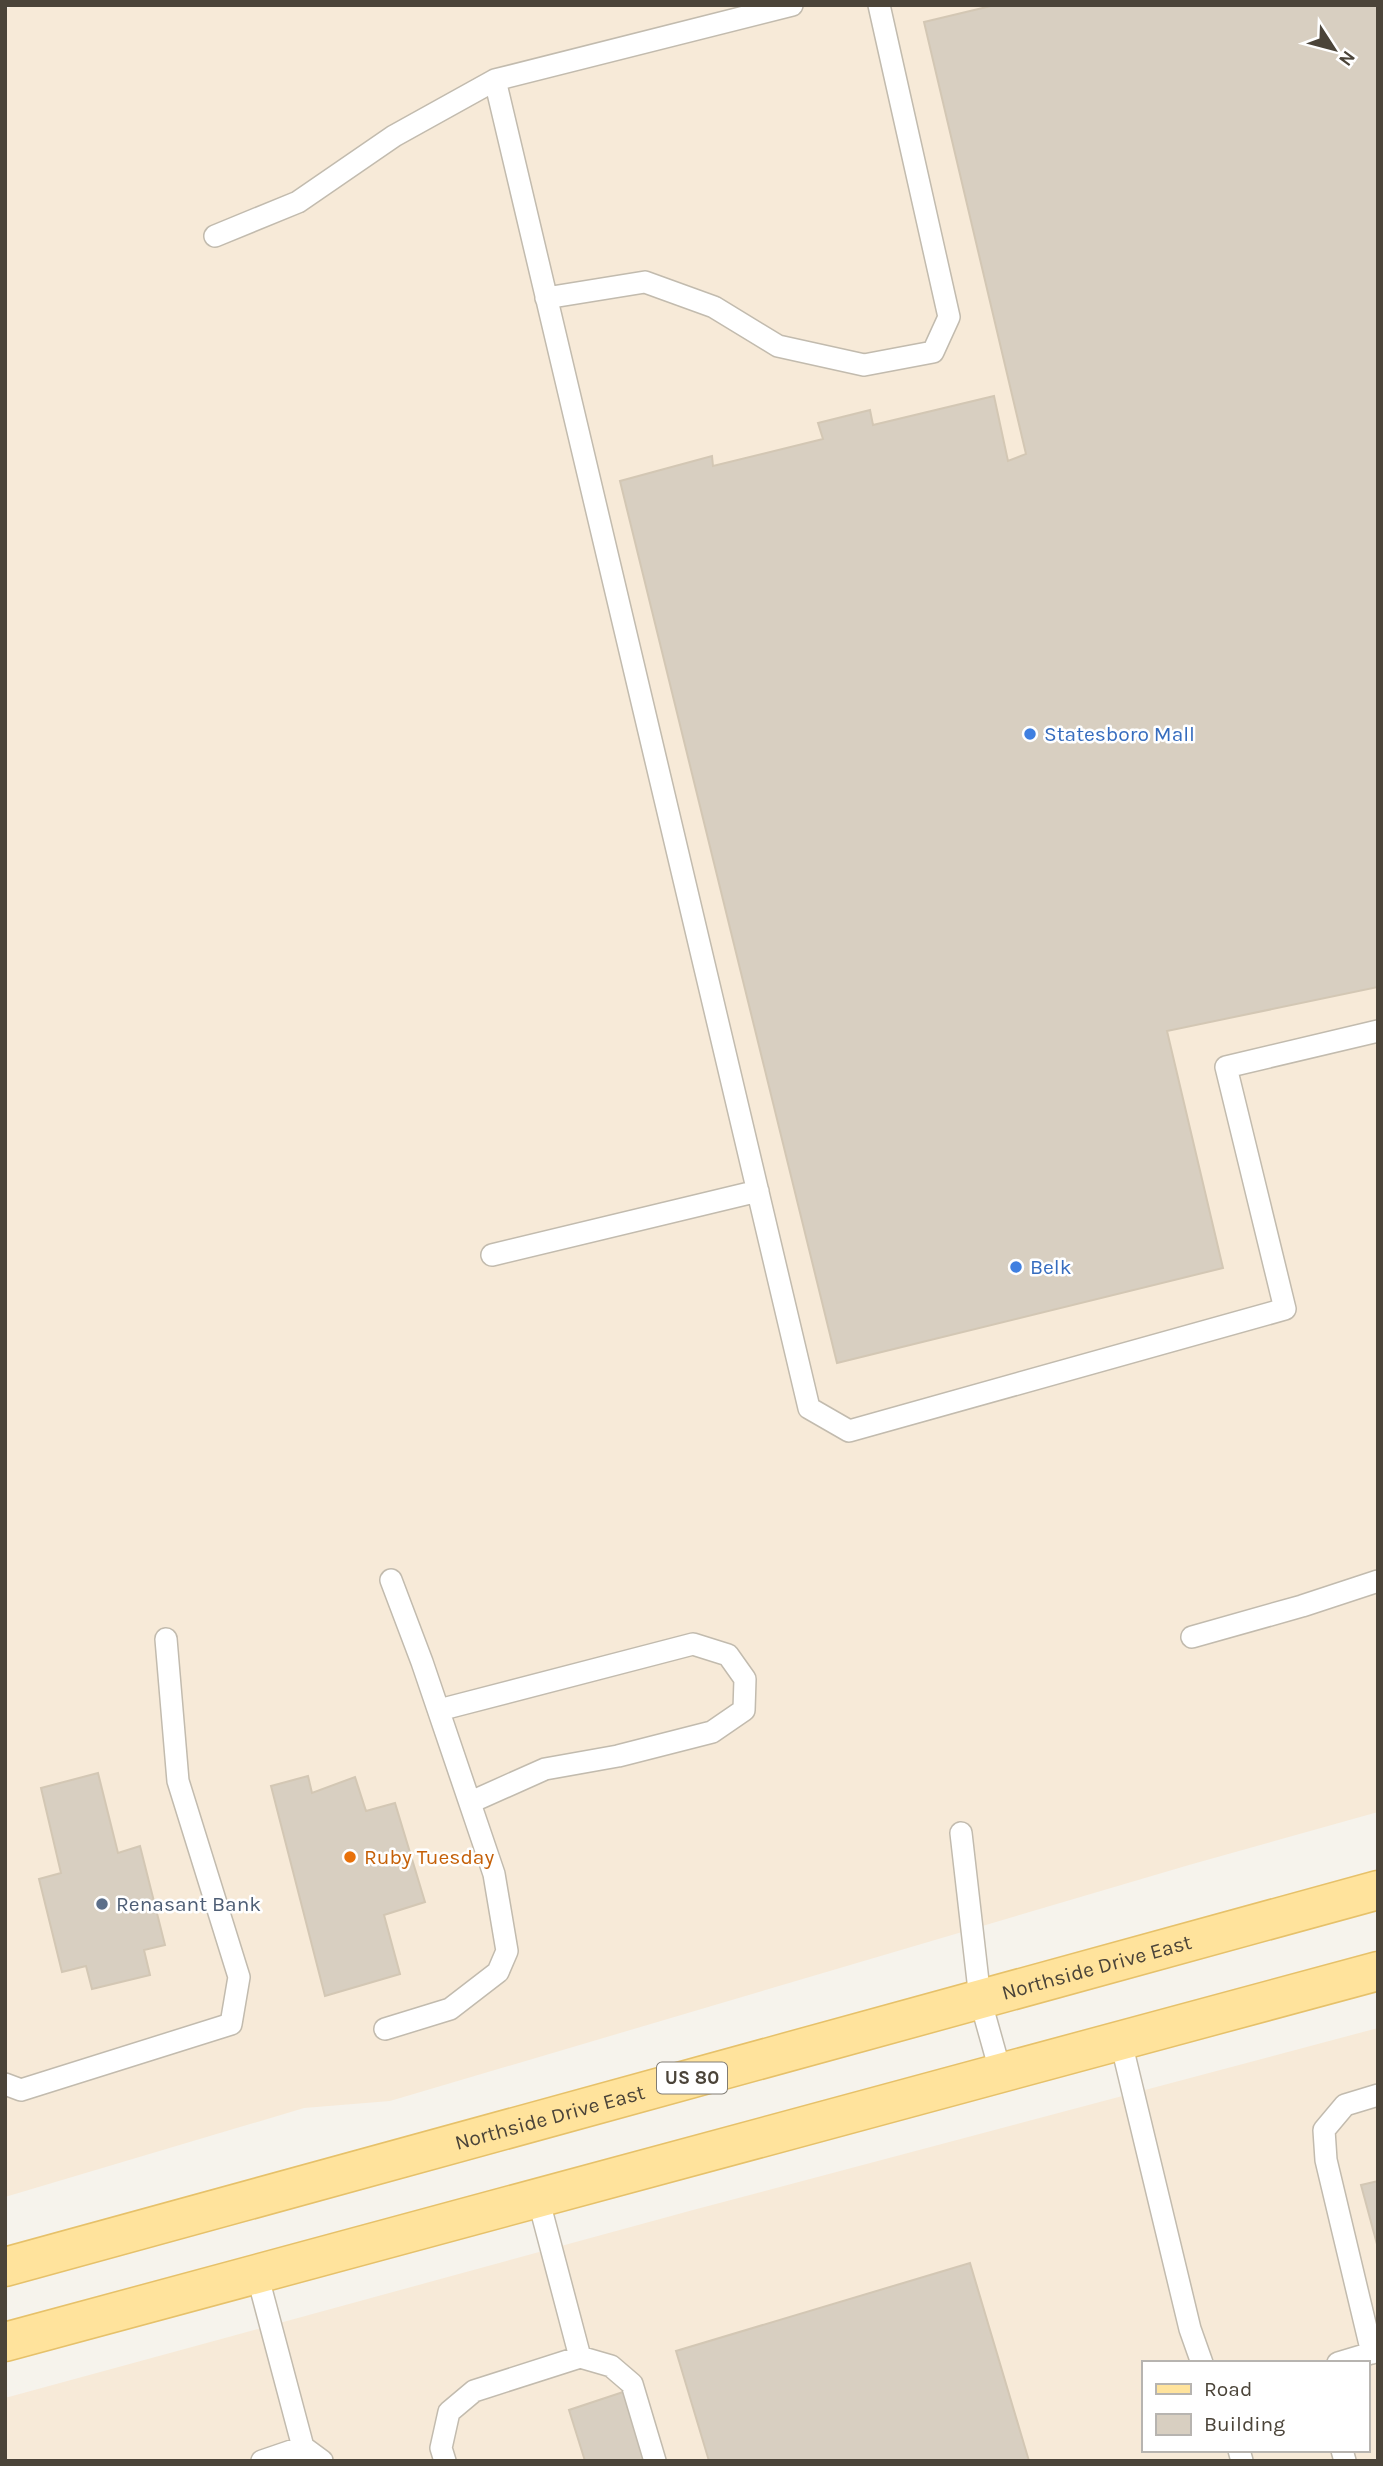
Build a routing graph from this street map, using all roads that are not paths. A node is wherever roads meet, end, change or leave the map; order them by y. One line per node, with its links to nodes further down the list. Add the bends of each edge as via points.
1 (792, 5): 3 (lane)
2 (879, 5): 5 (lane, via 948,317 933,352 864,365 778,346 713,307 645,282)
3 (495, 80): 4 (lane, via 394,136 298,202); 5 (lane)
4 (215, 236)
5 (546, 298): 7 (lane)
6 (1378, 1031): 7 (lane, via 1226,1067 1285,1309 849,1431 808,1408)
7 (758, 1191): 8 (lane)
8 (492, 1255)
9 (391, 1580): 13 (lane)
10 (1378, 1581): 11 (lane)
11 (1192, 1637)
12 (166, 1639): 22 (lane, via 178,1781 239,1976 231,2024 21,2091)
13 (439, 1710): 14 (lane); 14 (lane, via 693,1644 728,1655 745,1679 744,1710 712,1732 545,1769)
14 (471, 1802): 19 (lane, via 494,1874 507,1951 498,1972 450,2009)
15 (961, 1833): 18 (lane)
16 (1378, 1890): 18 (main road, Northside Drive East / US 80)
17 (1378, 1971): 20 (main road)
18 (980, 1999): 21 (lane); 25 (main road, Northside Drive East / US 80)
19 (385, 2029)
20 (1121, 2042): 21 (main road); 30 (lane)
21 (1001, 2074): 24 (main road)
22 (5, 2084)
23 (1378, 2095): 28 (lane, via 1345,2105 1324,2130 1326,2160)
24 (538, 2199): 26 (main road); 29 (lane)
25 (5, 2267)
26 (257, 2274): 27 (main road); 32 (lane)
27 (5, 2342)
28 (1375, 2352): 31 (lane)
29 (580, 2357): 35 (lane, via 474,2391 449,2412 441,2448); 36 (lane, via 611,2366 632,2384)
30 (1201, 2361)
31 (1345, 2361)
32 (303, 2446): 33 (lane); 34 (lane)
33 (262, 2461)
34 (322, 2461)
35 (445, 2461)
36 (654, 2461)

